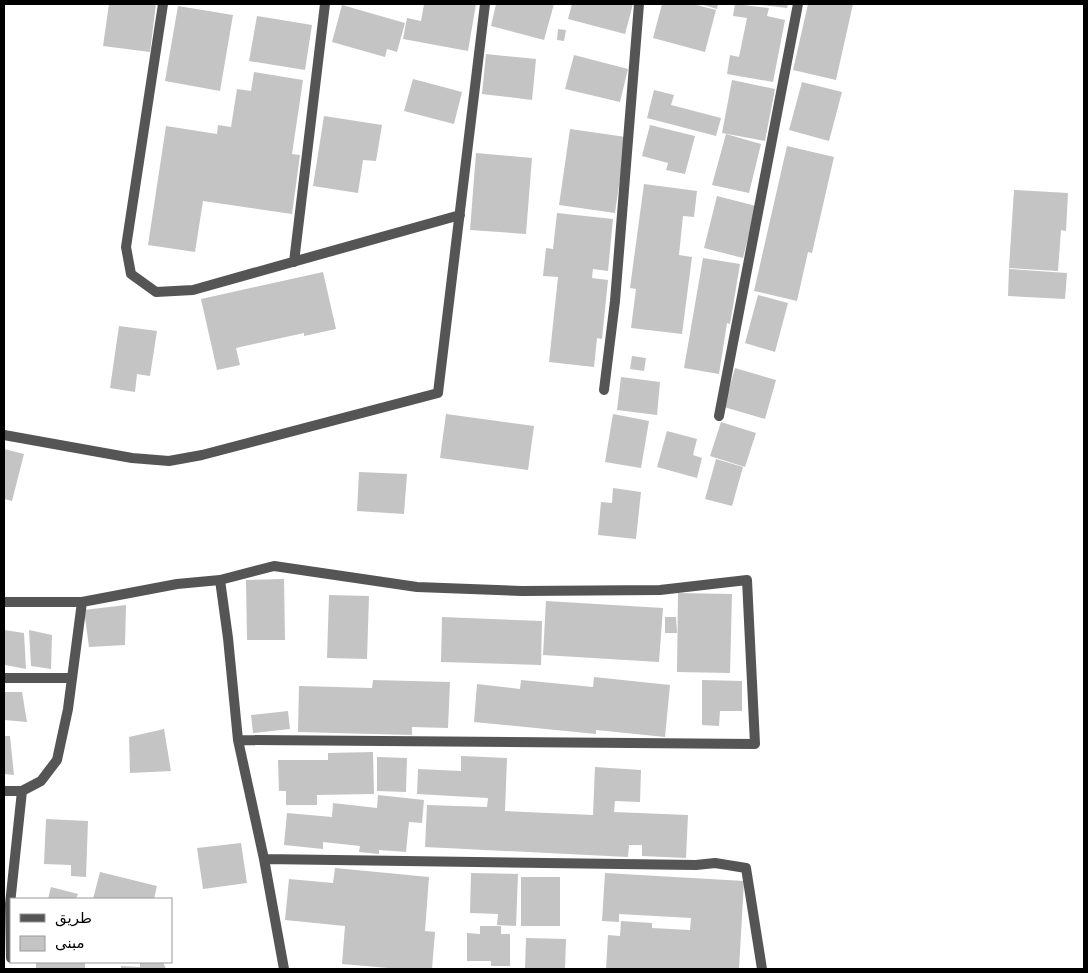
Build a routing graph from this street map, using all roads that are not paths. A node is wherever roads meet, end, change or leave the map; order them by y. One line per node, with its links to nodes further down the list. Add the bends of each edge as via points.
1 (163, 4): 7 (street, via 126,247 131,274 156,292 193,290)
2 (326, 4): 7 (street)
3 (485, 4): 6 (street)
4 (639, 4): 8 (street, via 615,301)
5 (798, 4): 9 (street)
6 (460, 215): 7 (street); 10 (street, via 438,392 170,462)
7 (294, 262)
8 (604, 390)
9 (719, 416)
10 (4, 435)
11 (220, 580): 13 (street, via 178,584); 16 (street); 16 (street, via 274,566 417,587 522,591 660,590 747,580 755,744)
12 (4, 602): 13 (street)
13 (82, 602): 15 (street)
14 (4, 678): 15 (street)
15 (72, 678): 18 (street, via 57,760 41,781)
16 (238, 740): 19 (street)
17 (4, 791): 18 (street)
18 (22, 791): 20 (street)
19 (264, 859): 22 (street); 23 (street, via 715,863 746,868)
20 (7, 904): 21 (street)
21 (10, 944)
22 (284, 969)
23 (762, 969)

